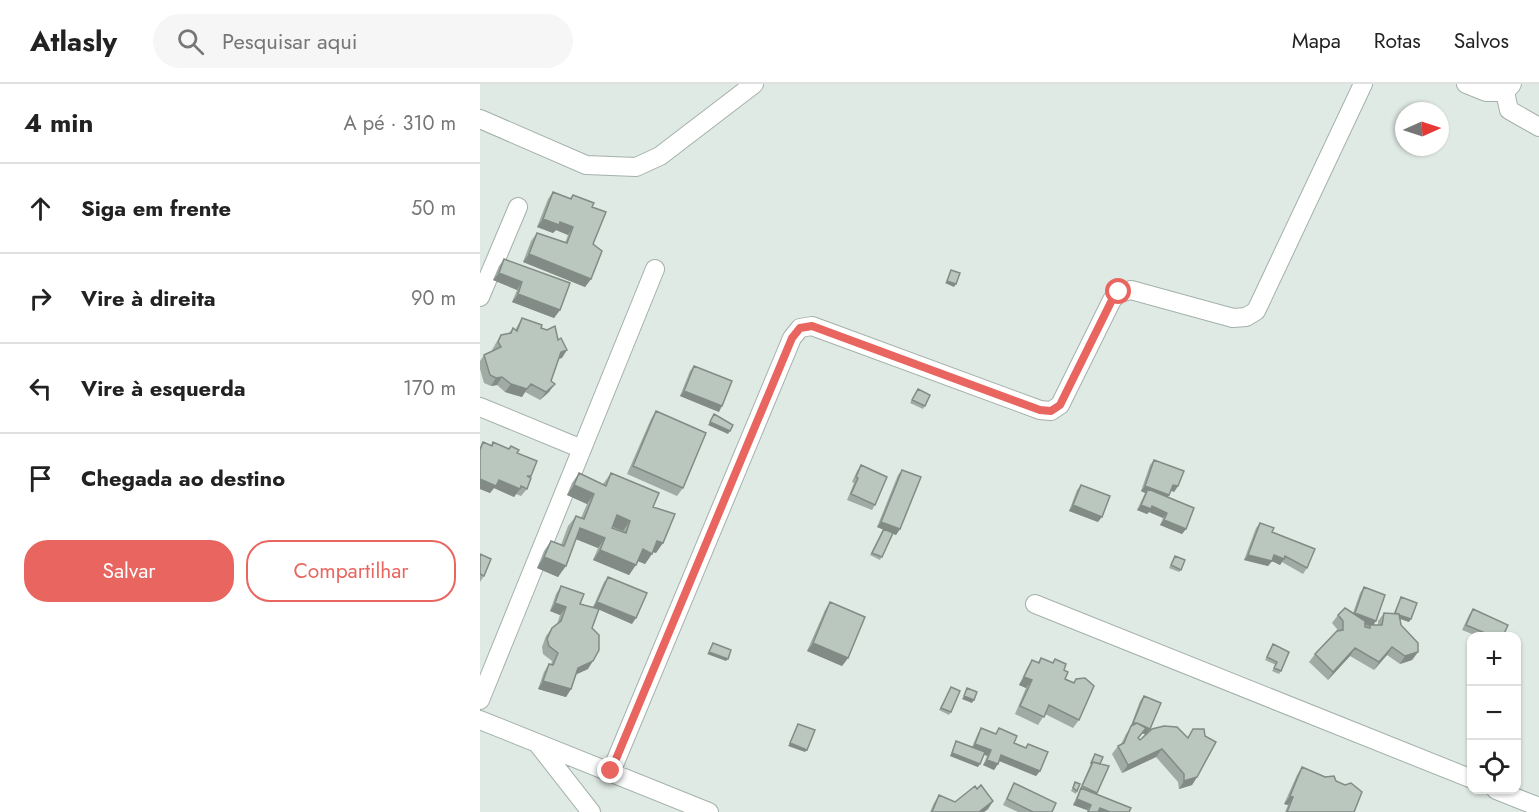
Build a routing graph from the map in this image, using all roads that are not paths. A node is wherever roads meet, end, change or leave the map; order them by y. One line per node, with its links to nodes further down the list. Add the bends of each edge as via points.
1 (754, 84): 5 (street, via 660,156 636,167 586,165)
2 (1363, 84): 16 (street, via 1256,311 1233,318 1131,291 1119,292 1060,405 1051,411 812,326 800,328 792,338)
3 (1466, 84): 4 (street, via 1486,92)
4 (1508, 88): 6 (street, via 1509,110)
5 (480, 119)
6 (1539, 127)
7 (518, 207): 9 (street)
8 (655, 269): 11 (street)
9 (480, 297)
10 (480, 407): 11 (street)
11 (582, 450): 13 (street)
12 (1035, 604): 17 (street)
13 (480, 700)
14 (480, 720): 15 (street)
15 (536, 741): 16 (street); 20 (street)
16 (611, 771): 21 (street)
17 (1467, 777)
18 (1508, 794): 19 (street)
19 (1539, 807)
20 (591, 812)
21 (709, 812)

